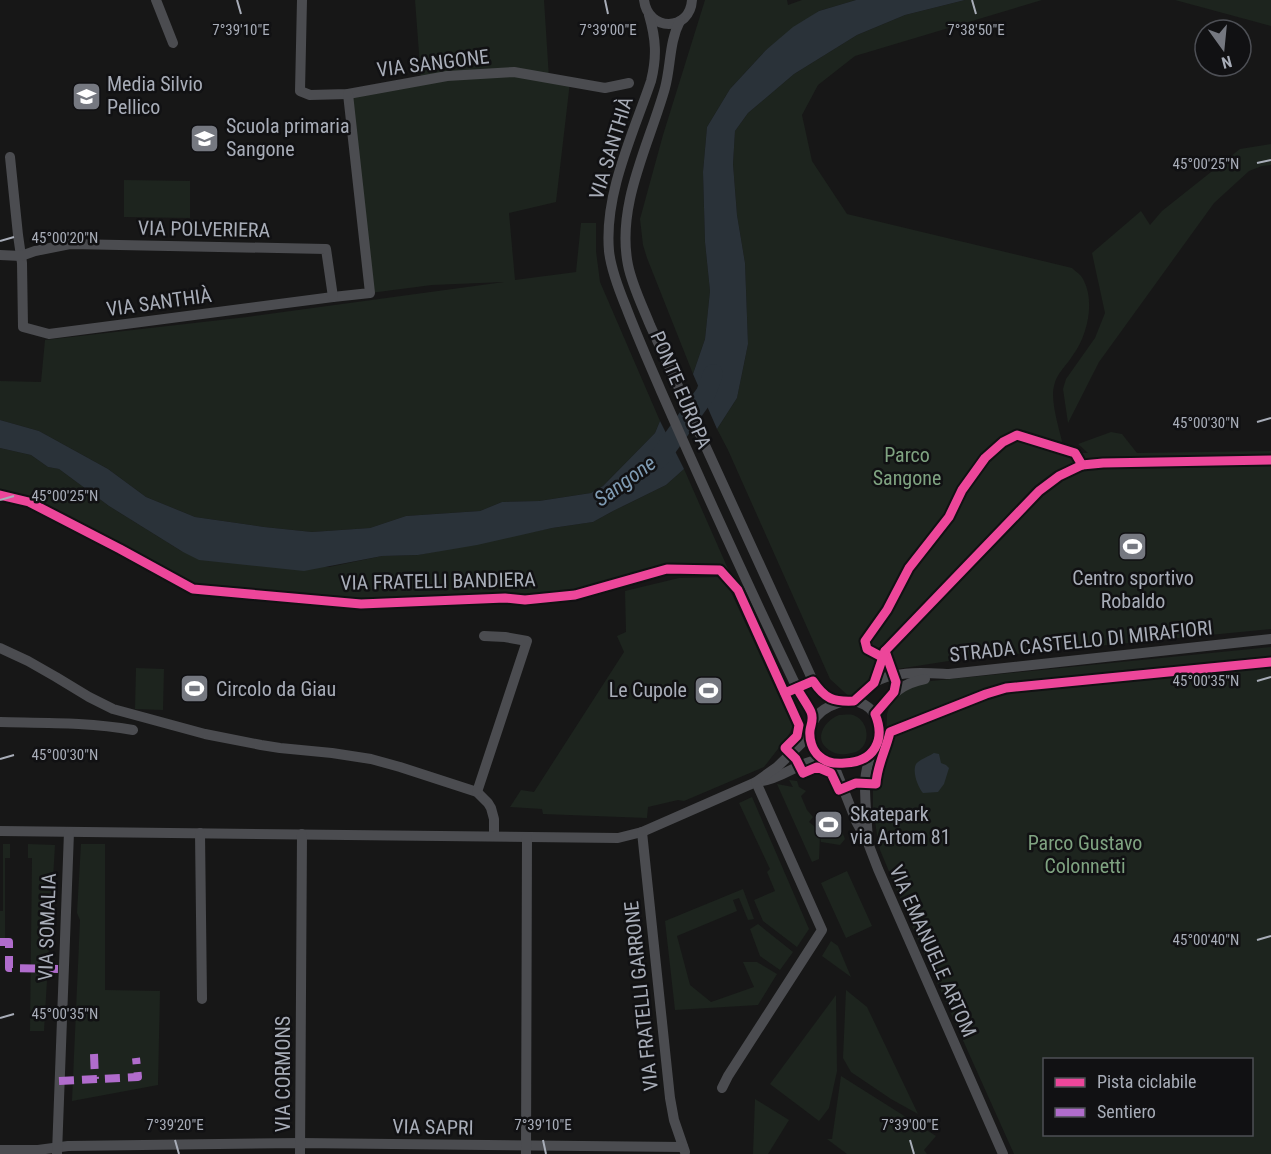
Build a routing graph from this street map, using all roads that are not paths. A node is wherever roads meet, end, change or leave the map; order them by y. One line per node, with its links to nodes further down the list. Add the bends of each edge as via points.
1 (156, 0): 7 (street)
2 (302, 0): 9 (street, VIA SANGONE, via 300,91 310,95)
3 (692, 0): 6 (street, VIA SANTHIÀ, via 691,9)
4 (644, 1): 5 (street, VIA SANTHIÀ)
5 (649, 15): 6 (street, via 661,23); 14 (street, VIA SANTHIÀ, via 656,50 654,68 617,179 609,219 609,252)
6 (680, 21): 13 (street, VIA SANTHIÀ, via 674,32 666,86 629,196 625,248)
7 (173, 43)
8 (629, 82): 9 (street, VIA SANGONE, via 605,88 514,72 447,76)
9 (348, 94): 15 (street, VIA SANTHIÀ, via 370,293)
10 (10, 157): 12 (street)
11 (0, 255): 12 (street, VIA POLVERIERA)
12 (21, 256): 15 (street, VIA POLVERIERA, via 70,244 326,249); 15 (street, VIA SANTHIÀ, via 23,327 49,334)
13 (635, 287): 25 (street, PONTE EUROPA, via 813,681 825,696)
14 (620, 292): 29 (street, PONTE EUROPA, via 709,500 811,712)
15 (333, 297)
16 (1271, 460): 20 (street, STRADA CASTELLO DI MIRAFIORI, via 1103,463 1082,465 1059,476 1039,491)
17 (484, 636): 35 (street, via 527,641)
18 (1271, 639): 21 (street, STRADA CASTELLO DI MIRAFIORI)
19 (0, 648): 35 (street, via 113,709 205,734 371,759)
20 (885, 651): 22 (street); 23 (street, STRADA CASTELLO DI MIRAFIORI)
21 (949, 674): 22 (street, STRADA CASTELLO DI MIRAFIORI); 24 (street, via 913,681)
22 (894, 675): 23 (street, STRADA CASTELLO DI MIRAFIORI); 24 (street)
23 (874, 683): 26 (street, STRADA CASTELLO DI MIRAFIORI)
24 (894, 692): 27 (street)
25 (842, 701): 26 (street); 29 (street, via 831,705)
26 (854, 701): 27 (street)
27 (875, 714): 32 (street, via 879,734)
28 (0, 722): 30 (street, via 109,725)
29 (812, 723): 31 (street)
30 (133, 730)
31 (810, 735): 33 (street, via 815,751); 34 (street)
32 (871, 754): 33 (street, via 855,762); 43 (street, via 865,784)
33 (828, 761): 34 (street, via 811,761 770,780); 43 (street, VIA EMANUELE ARTOM)
34 (756, 782): 38 (street); 45 (street, via 822,930)
35 (477, 792): 41 (street, via 491,808)
36 (0, 831): 37 (street)
37 (69, 832): 39 (street); 49 (street, VIA SOMALIA)
38 (642, 832): 42 (street, via 618,838); 50 (street, VIA FRATELLI GARRONE, via 670,1098)
39 (200, 833): 40 (street); 44 (street)
40 (302, 834): 41 (street); 46 (street, VIA CORMONS)
41 (494, 836): 42 (street)
42 (527, 837): 48 (street)
43 (868, 843): 51 (street, VIA EMANUELE ARTOM)
44 (202, 999)
45 (722, 1088)
46 (300, 1148): 48 (street, VIA SAPRI); 49 (street, VIA CORMONS, via 68,1146)
47 (0, 1150): 49 (street, VIA CORMONS)
48 (526, 1150): 50 (street, VIA SAPRI)
49 (57, 1151)
50 (685, 1151)
51 (1003, 1154)

